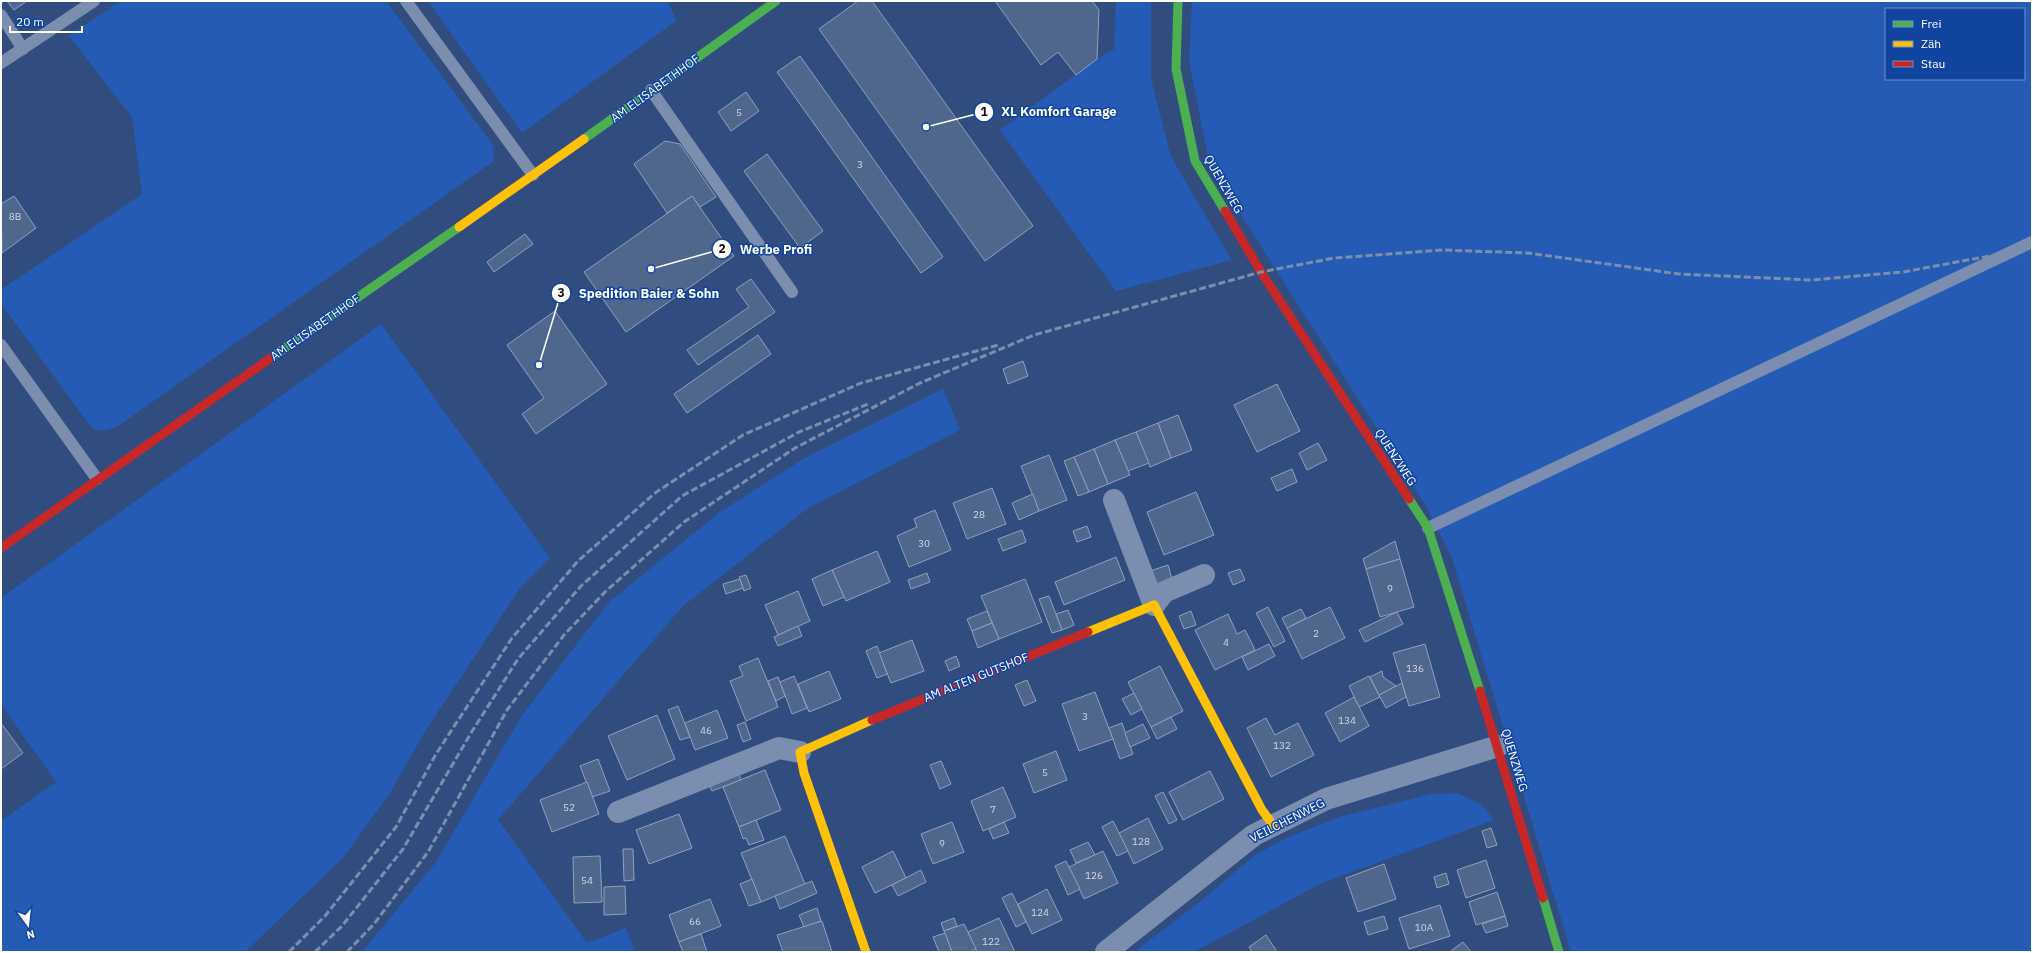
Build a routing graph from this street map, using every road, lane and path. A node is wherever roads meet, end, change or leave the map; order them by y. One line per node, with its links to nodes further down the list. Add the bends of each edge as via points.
1 (94, 1): 6 (lane)
2 (406, 1): 9 (lane)
3 (776, 1): 8 (street, AM ELISABETHHOF)
4 (1178, 1): 15 (street, QUENZWEG, via 1176,69 1195,161 1261,272)
5 (1, 15): 6 (lane)
6 (23, 49): 7 (lane)
7 (1, 63)
8 (651, 90): 9 (street, AM ELISABETHHOF); 11 (lane)
9 (533, 175): 13 (street, AM ELISABETHHOF)
10 (2032, 242): 15 (lane)
11 (792, 292)
12 (1, 345): 13 (lane)
13 (97, 479): 16 (street, AM ELISABETHHOF)
14 (1114, 500): 18 (street)
15 (1428, 528): 19 (street, QUENZWEG)
16 (1, 548)
17 (1204, 575): 18 (street, AM ALTEN GUTSHOF, via 1164,592)
18 (1154, 605): 20 (street, AM ALTEN GUTSHOF, via 886,714); 22 (street, via 1262,810)
19 (1498, 746): 22 (street, VEILCHENWEG, via 1326,799); 25 (street, QUENZWEG)
20 (800, 752): 21 (street, via 779,748); 23 (street, via 804,773)
21 (618, 812)
22 (1273, 825): 24 (street, VEILCHENWEG, via 1254,835)
23 (866, 952)
24 (1106, 952)
25 (1559, 952)

